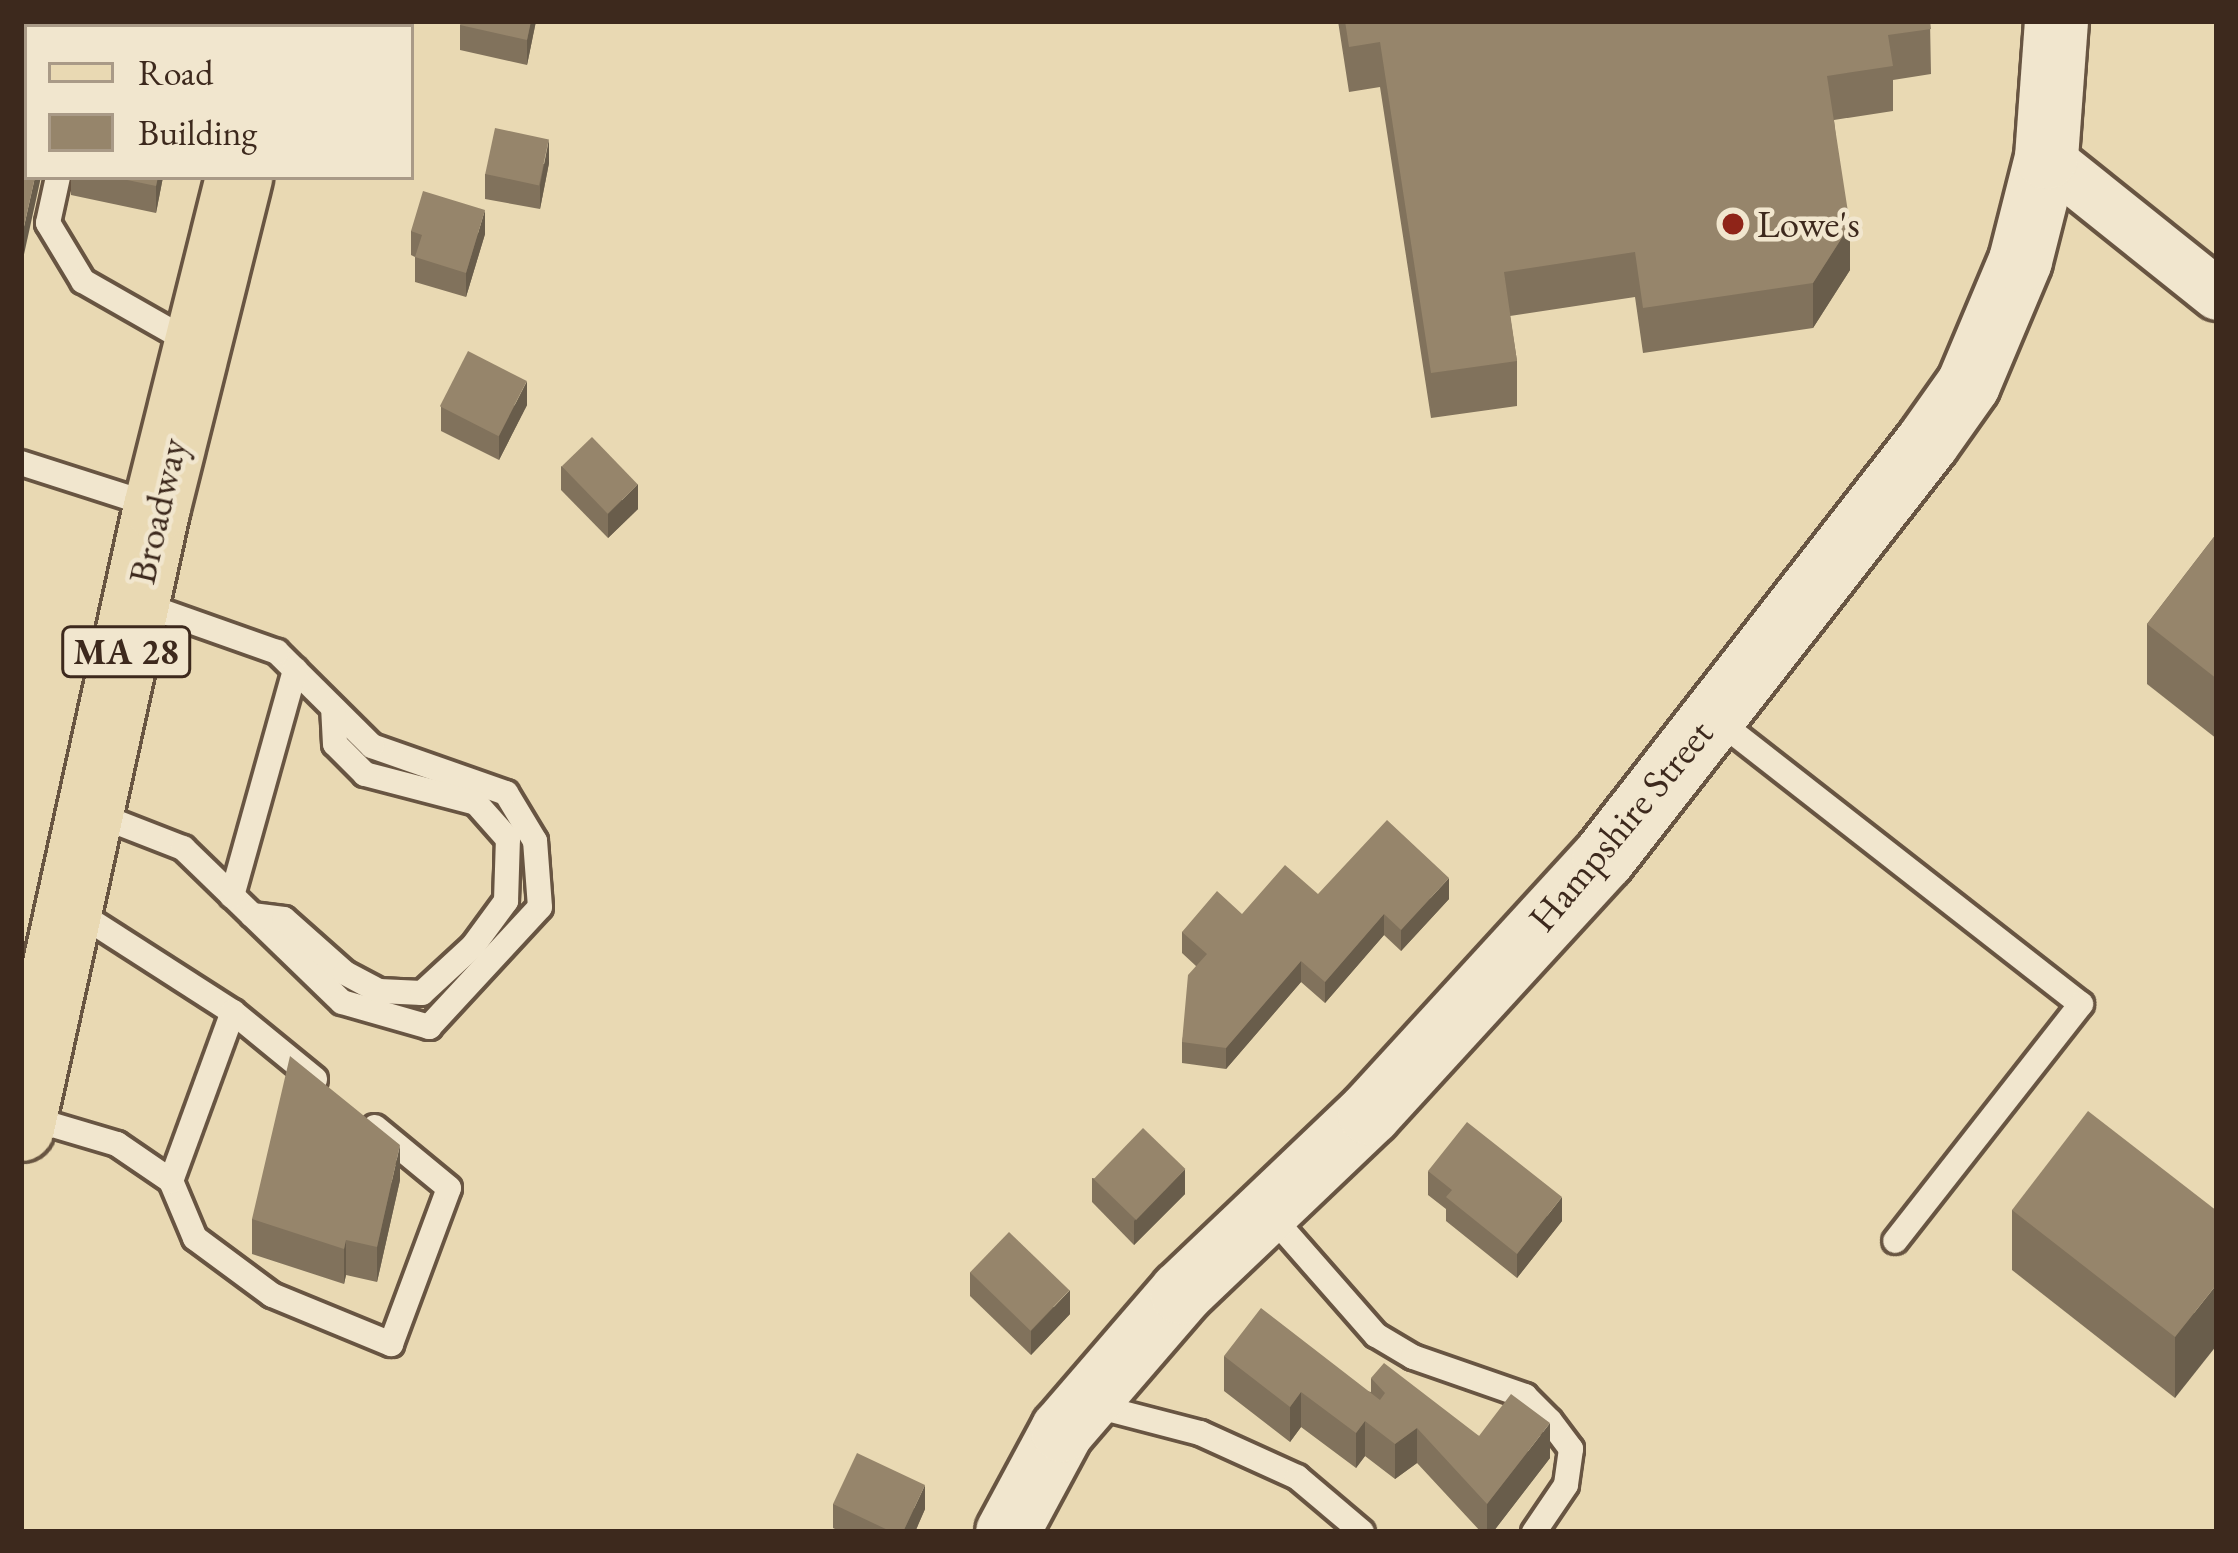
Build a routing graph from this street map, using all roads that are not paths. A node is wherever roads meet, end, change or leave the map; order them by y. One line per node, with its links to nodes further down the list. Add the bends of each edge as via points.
1 (2056, 21): 2 (street, Hampshire Street)
2 (2046, 157): 5 (street); 12 (street, Hampshire Street, via 2020,260 1968,384)
3 (57, 180): 6 (lane, via 48,223 83,280)
4 (238, 180): 6 (main road, Broadway / MA 28)
5 (2217, 294)
6 (197, 346): 8 (main road, Broadway / MA 28)
7 (21, 463): 8 (lane)
8 (157, 507): 9 (main road, Broadway / MA 28)
9 (137, 602): 10 (lane, via 277,652); 13 (main road, Broadway / MA 28)
10 (295, 670): 11 (lane); 14 (lane)
11 (333, 708): 16 (lane, via 335,743 365,774 476,803 508,839 506,901 422,993 379,991 345,973 284,919); 16 (lane, via 371,746 506,793 535,841 539,907 429,1027 342,1002)
12 (1714, 717): 20 (street, Hampshire Street, via 1603,858 1369,1112); 21 (lane, via 2080,1004)
13 (90, 812): 14 (lane, via 183,848); 15 (main road, Broadway / MA 28)
14 (232, 896): 16 (lane)
15 (70, 907): 17 (lane); 18 (main road, Broadway / MA 28)
16 (253, 915)
17 (233, 1012): 19 (lane); 19 (lane, via 449,1188 392,1344 272,1294 195,1238)
18 (22, 1122): 19 (lane, via 117,1144)
19 (171, 1181)
20 (1267, 1210): 22 (street, Hampshire Street, via 1181,1292); 25 (lane, via 1376,1335 1413,1357 1525,1396 1550,1421 1571,1449 1566,1485)
21 (1895, 1241)
22 (1085, 1403): 23 (street, Hampshire Street); 24 (lane, via 1200,1433 1297,1477)
23 (1006, 1532)
24 (1362, 1532)
25 (1534, 1532)

